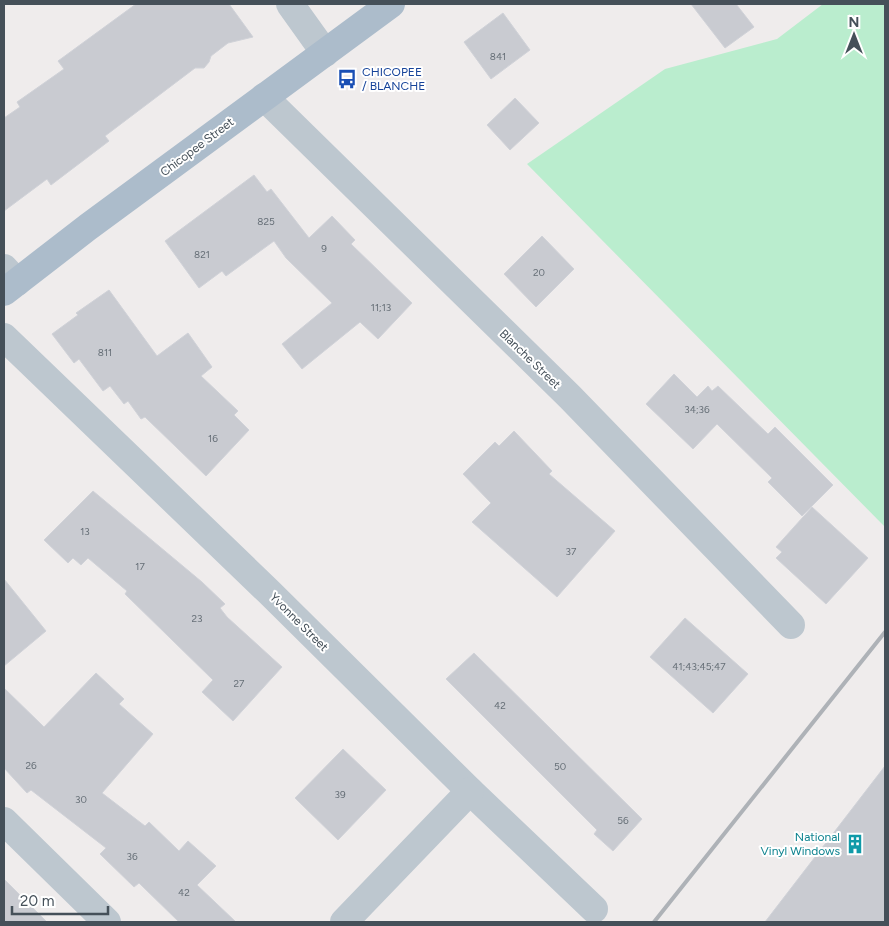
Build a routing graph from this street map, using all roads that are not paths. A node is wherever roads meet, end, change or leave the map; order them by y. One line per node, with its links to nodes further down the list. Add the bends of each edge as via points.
1 (290, 4): 3 (street)
2 (391, 4): 3 (main road, Chicopee Street)
3 (325, 53): 4 (main road, Chicopee Street)
4 (264, 98): 5 (main road, Chicopee Street, via 88,227); 7 (street, Blanche Street, via 570,397)
5 (8, 281)
6 (4, 336): 8 (street, Yvonne Street, via 270,592)
7 (791, 625)
8 (470, 791): 10 (street, Yvonne Street); 12 (street)
9 (4, 821): 11 (street)
10 (594, 909)
11 (107, 922)
12 (344, 922)

